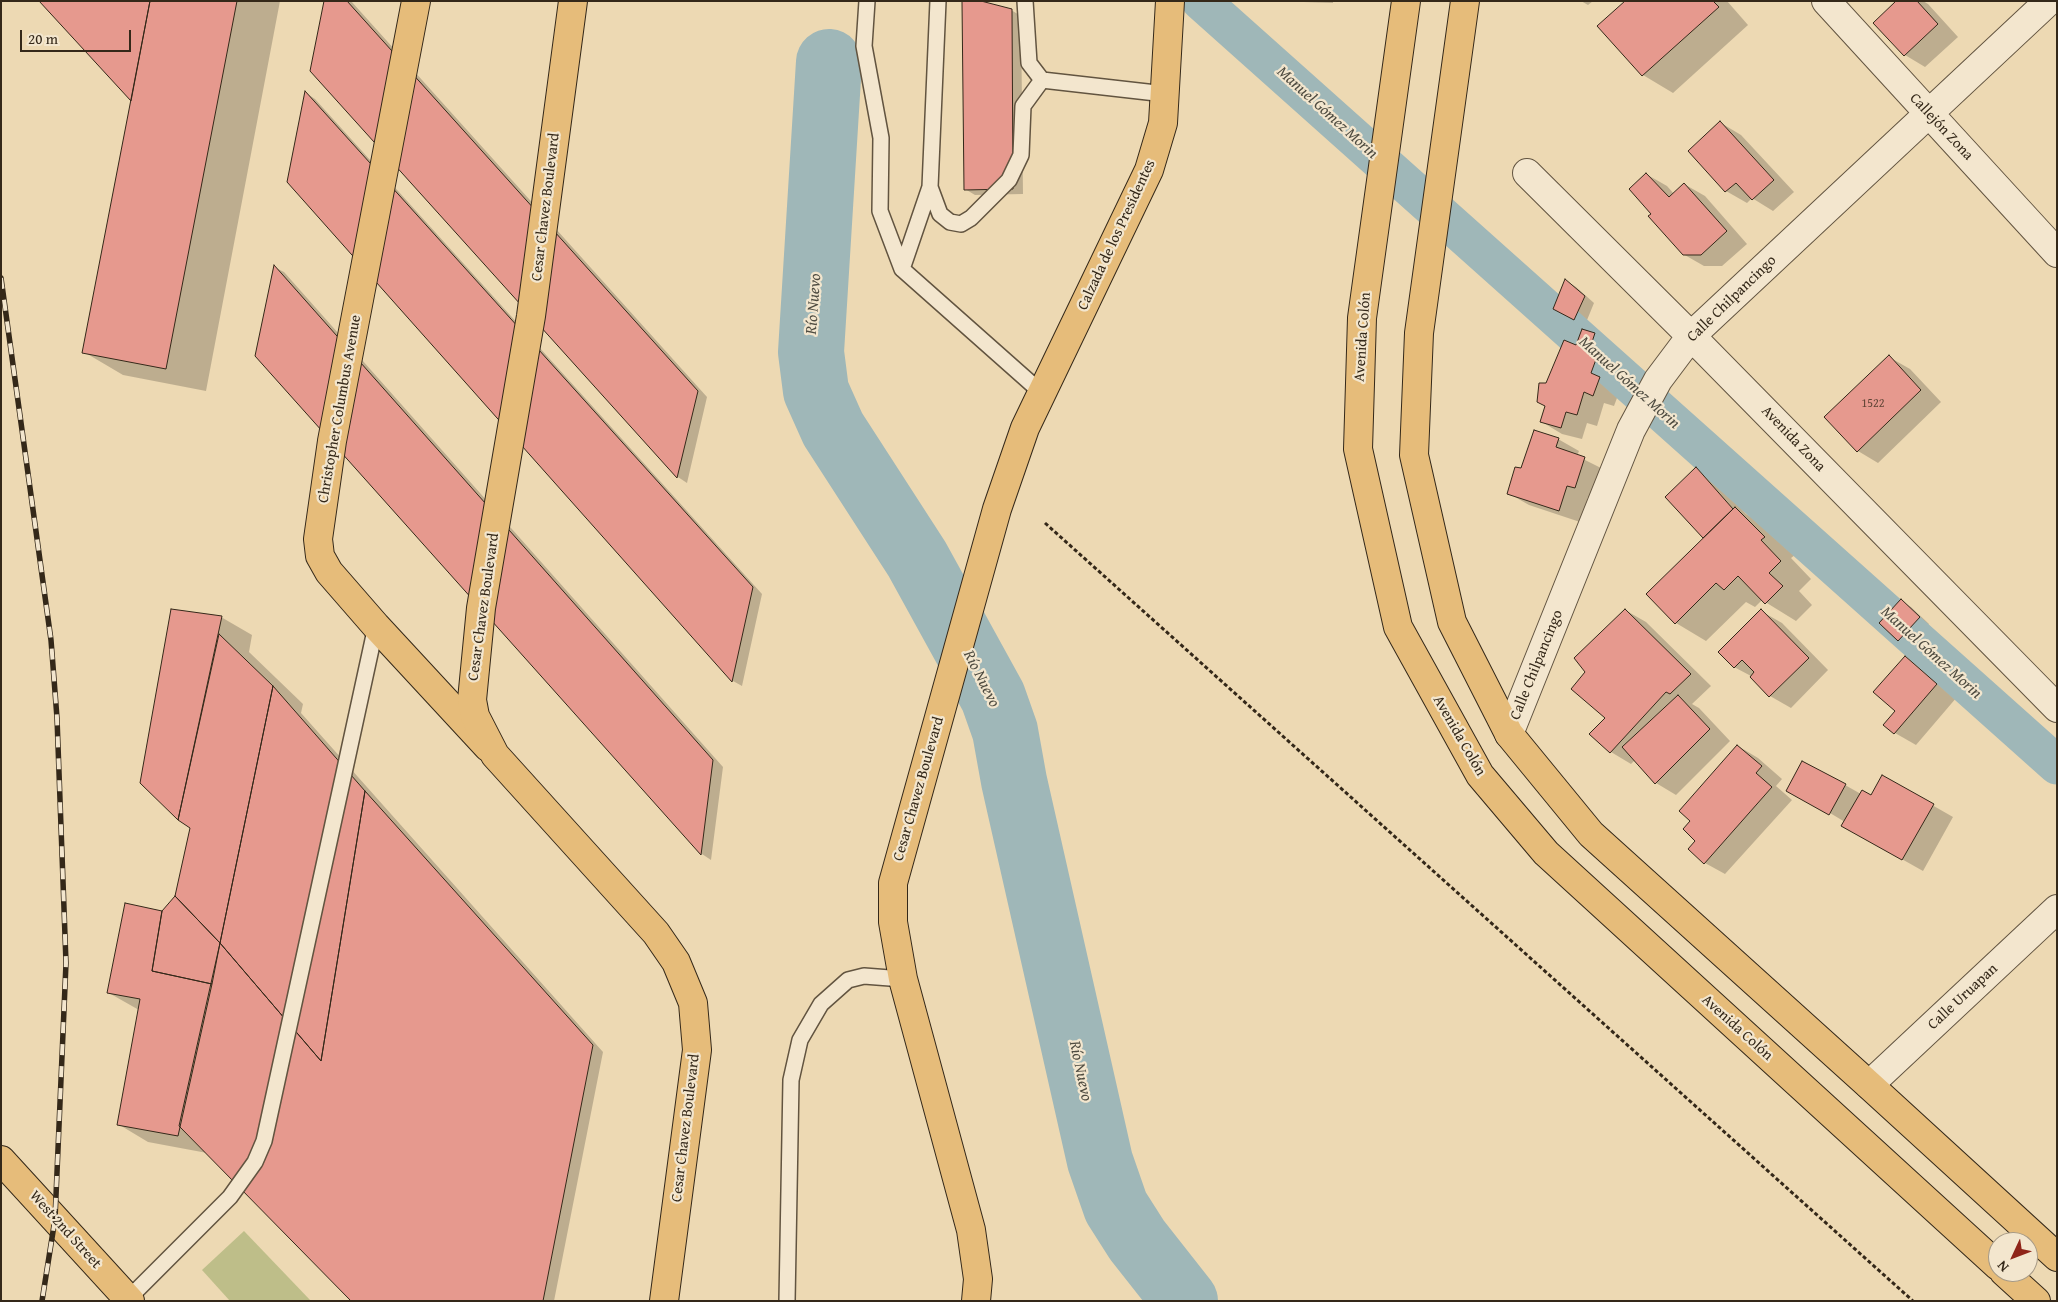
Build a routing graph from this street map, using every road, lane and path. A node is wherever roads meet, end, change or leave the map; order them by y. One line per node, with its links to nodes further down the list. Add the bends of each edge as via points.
1 (416, 1): 22 (main road, Christopher Columbus Avenue, via 332,441 318,539 320,556 329,572)
2 (867, 1): 17 (lane, via 864,46 881,138 880,211)
3 (938, 1): 15 (lane)
4 (1025, 1): 11 (lane, via 1029,64)
5 (1170, 1): 12 (main road, Calzada de los Presidentes)
6 (1406, 1): 30 (main road, Avenida Colón, via 1362,318 1358,449 1398,627 1480,775 1546,853)
7 (1465, 1): 24 (main road, via 1419,333 1414,455 1452,622)
8 (1826, 1): 13 (street, Callejón Zona)
9 (2049, 1): 13 (street, Calle Chilpancingo)
10 (571, 10): 25 (main road, Cesar Chavez Boulevard, via 531,316 481,608 472,700 475,716)
11 (1042, 80): 12 (lane); 15 (lane, via 1023,106 1021,155 1009,180 971,218 961,224 950,222 940,214)
12 (1165, 94): 19 (main road, Calzada de los Presidentes, via 1163,123 1149,170)
13 (1928, 114): 16 (street, Callejón Zona); 18 (street, Calle Chilpancingo)
14 (1527, 173): 18 (street, Avenida Zona)
15 (930, 187): 17 (lane)
16 (2057, 253)
17 (902, 269): 19 (lane)
18 (1691, 336): 23 (street, Avenida Zona); 24 (street, Calle Chilpancingo, via 1658,380 1631,430)
19 (1043, 394): 20 (main road, Calzada de los Presidentes)
20 (1026, 428): 27 (main road, Cesar Chavez Boulevard, via 997,508 893,883 893,922)
21 (1045, 523): 37 (path)
22 (376, 626): 25 (main road, Christopher Columbus Avenue); 33 (lane, via 264,1141 255,1162 230,1197)
23 (2057, 708)
24 (1509, 734): 28 (main road, via 1591,834)
25 (495, 755): 34 (main road, Cesar Chavez Boulevard, via 656,933 676,962 693,1003 697,1050)
26 (2057, 909): 28 (street, Calle Uruapan)
27 (903, 979): 35 (lane, via 864,976 848,980 821,1004 800,1040 791,1080); 36 (main road, Cesar Chavez Boulevard, via 971,1230 978,1279)
28 (1869, 1085): 31 (main road)
29 (1, 1160): 33 (main road, West 2nd Street)
30 (1988, 1257)
31 (2057, 1257)
32 (2015, 1282): 38 (main road)
33 (129, 1300)
34 (664, 1301)
35 (787, 1301)
36 (976, 1301)
37 (1913, 1301)
38 (2036, 1301)

